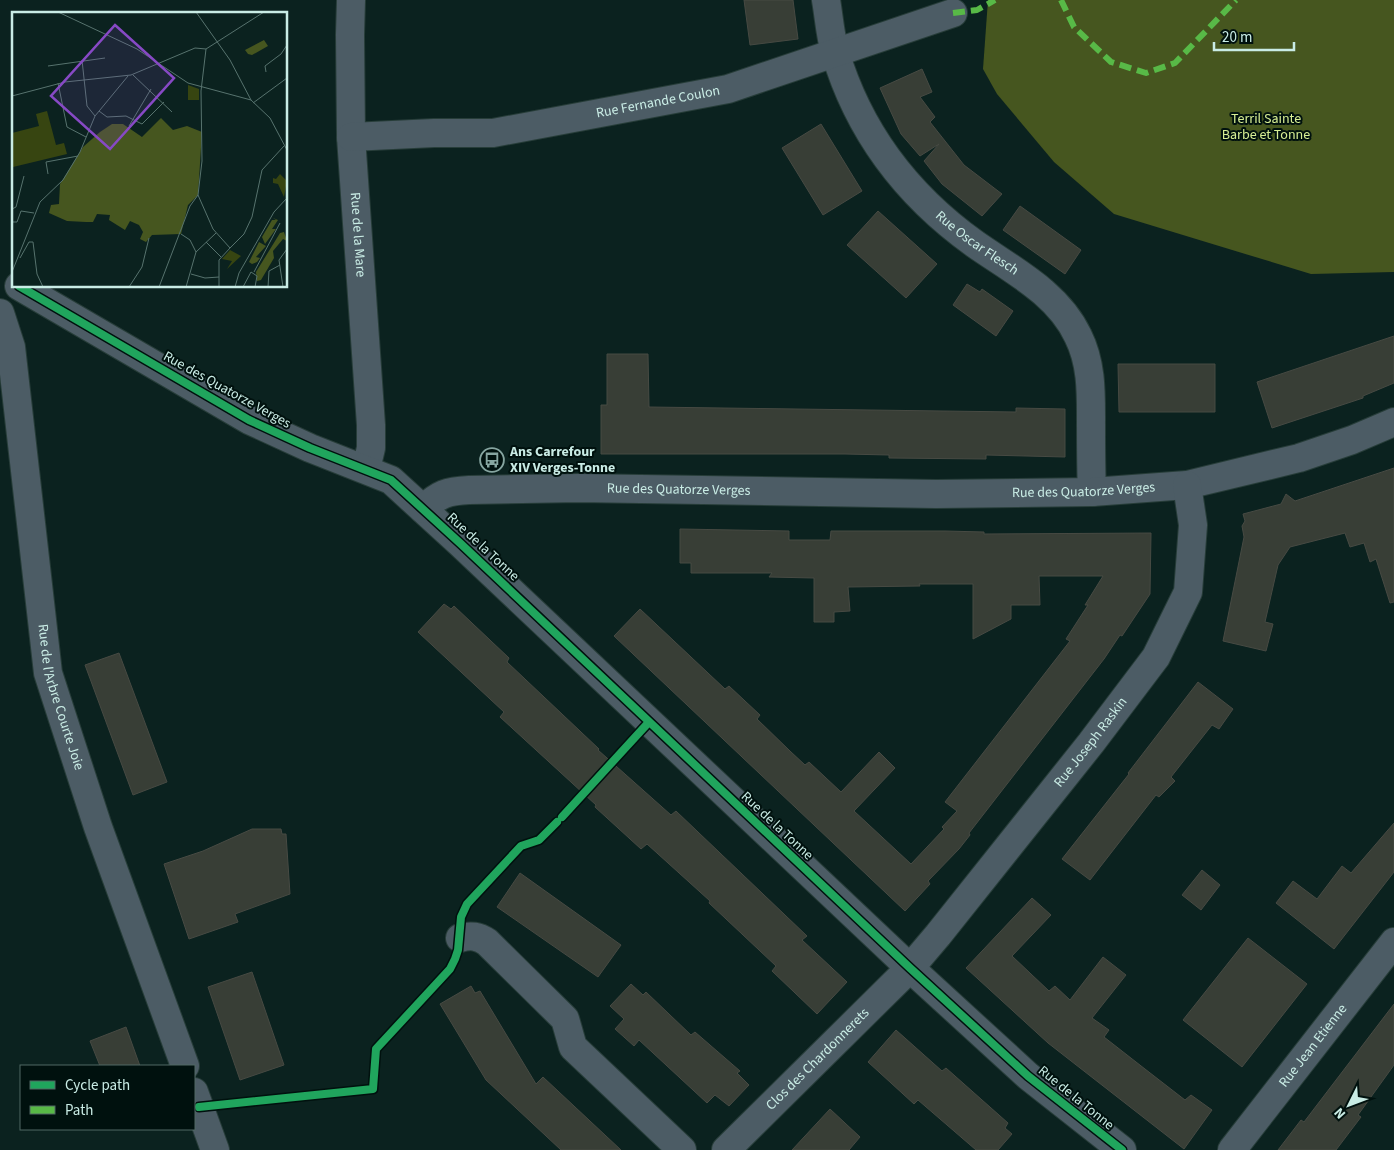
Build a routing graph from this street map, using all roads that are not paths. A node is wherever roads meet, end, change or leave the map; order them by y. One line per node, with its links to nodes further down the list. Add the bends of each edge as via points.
1 (351, 0): 5 (street, Rue de la Mare)
2 (826, 0): 4 (street, Rue Oscar Flesch)
3 (953, 13): 4 (street, Rue Fernande Coulon)
4 (836, 53): 5 (street, Rue Fernande Coulon, via 728,89 493,133); 13 (street, Rue Oscar Flesch, via 861,116 905,182 951,225 1048,296 1078,334 1090,374)
5 (351, 137): 11 (street, Rue de la Mare, via 371,425 371,448)
6 (0, 275): 7 (street)
7 (12, 282)
8 (22, 288): 11 (street, Rue des Quatorze Verges, via 250,420)
9 (0, 314): 18 (street, Rue de l'Arbre Courte Joie, via 11,347 48,673 98,827)
10 (1394, 422): 12 (street, Rue des Quatorze Verges, via 1299,458)
11 (366, 469): 14 (street, Rue des Quatorze Verges, via 391,480)
12 (1187, 485): 13 (street, Rue des Quatorze Verges); 17 (street, Rue Joseph Raskin, via 1193,525 1188,592 1156,657)
13 (1092, 492): 14 (street, Rue des Quatorze Verges, via 936,494 579,488 469,490 451,491 436,497)
14 (424, 509): 17 (street, Rue de la Tonne)
15 (460, 938): 21 (street, via 478,937 488,942 565,1019 572,1047)
16 (1394, 942): 24 (street, Rue Jean Etienne)
17 (910, 968): 22 (street, Clos des Chardonnerets); 23 (street, Rue de la Tonne, via 1028,1076)
18 (185, 1065)
19 (195, 1095): 20 (street)
20 (214, 1150)
21 (682, 1150)
22 (726, 1150)
23 (1122, 1150)
24 (1232, 1150)

